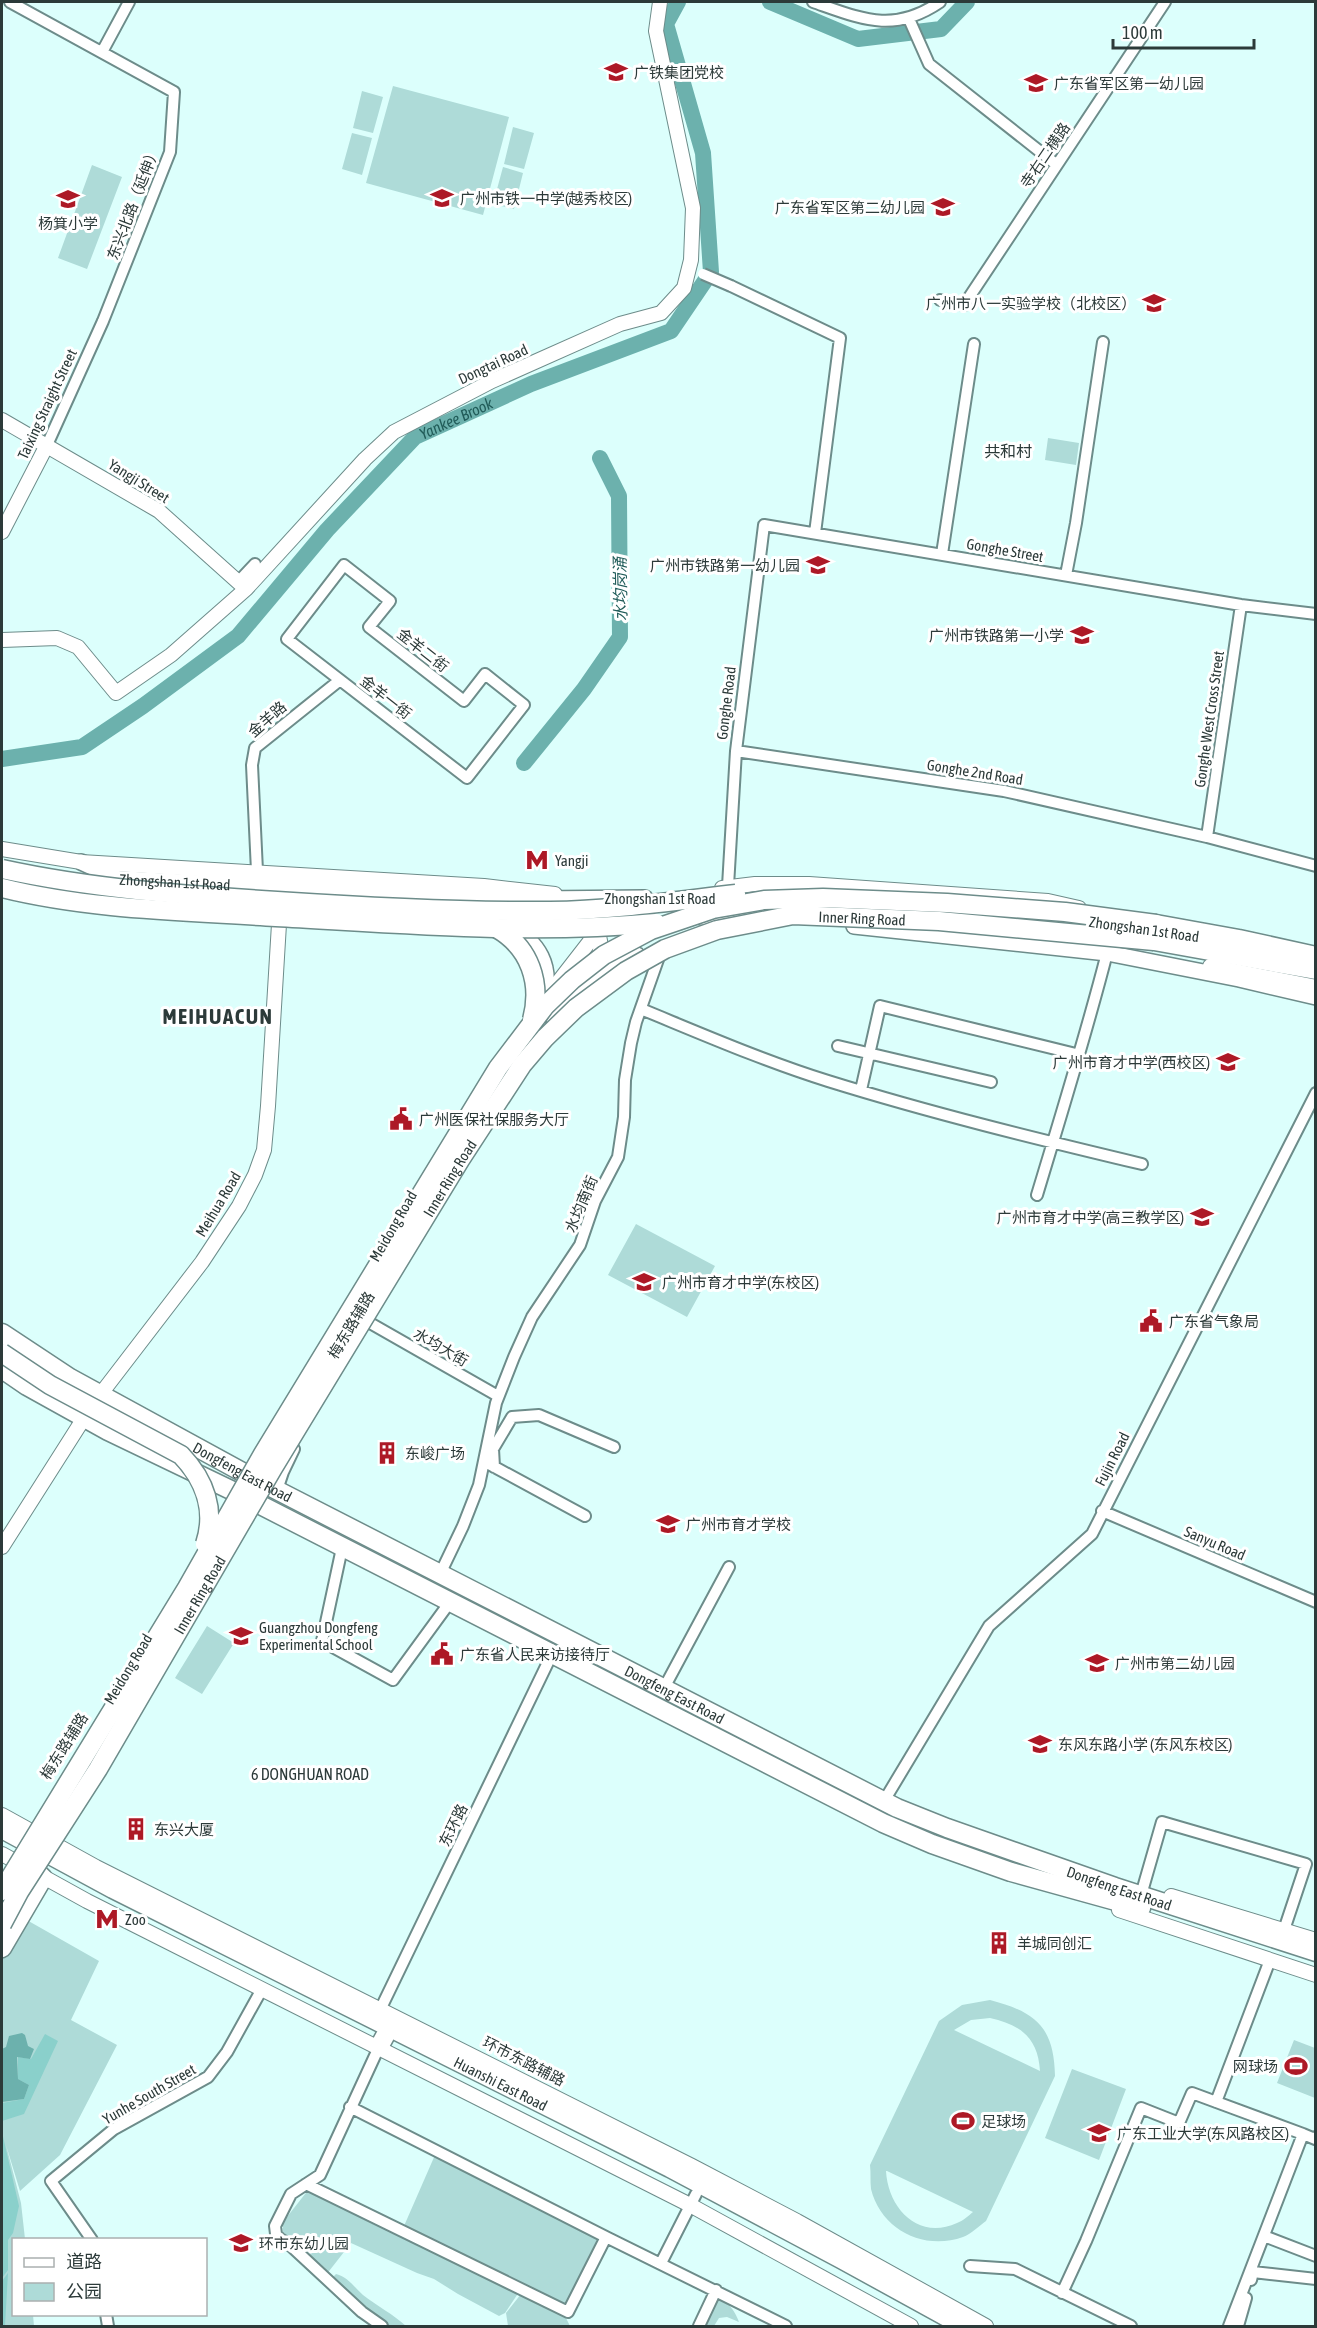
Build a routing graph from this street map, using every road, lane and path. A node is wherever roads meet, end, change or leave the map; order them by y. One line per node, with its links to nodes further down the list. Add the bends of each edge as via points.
1 (10, 2): 8 (street)
2 (129, 2): 8 (street)
3 (660, 2): 10 (street, Dongtai Road, via 656,31 693,207)
4 (813, 2): 7 (street, via 867,21)
5 (940, 2): 7 (street)
6 (1166, 2): 9 (street, 寺右二横路)
7 (909, 19): 9 (street, via 930,64)
8 (102, 52): 12 (street, 东兴北路（延伸）, via 174,92 170,152)
9 (1057, 165): 11 (street, 寺右二横路, via 964,305)
10 (689, 268): 19 (street, bridge, via 840,338); 24 (street, Dongtai Road, via 684,288 661,313 609,329 492,381 394,432)
11 (940, 300)
12 (103, 321): 16 (street, Taixing Straight Street)
13 (1103, 342): 23 (street)
14 (974, 344): 20 (street)
15 (2, 420): 16 (street, Yangji Street)
16 (47, 446): 18 (street, Taixing Straight Street); 24 (street, Yangji Street, via 159,511)
17 (764, 525): 19 (street, Gonghe Street); 30 (street, Gonghe Road)
18 (2, 532)
19 (815, 533): 20 (street, Gonghe Street)
20 (942, 554): 23 (street, Gonghe Street)
21 (255, 564): 24 (street)
22 (344, 565): 28 (street, 金羊一街, via 287,639); 29 (street, 金羊二街, via 390,601 369,627 464,700 485,674)
23 (1066, 575): 25 (street, Gonghe Street)
24 (243, 585): 27 (street, Dongtai Road, via 171,655 117,693 78,647 57,638)
25 (1241, 605): 26 (street, Gonghe Street); 31 (street, Gonghe West Cross Street)
26 (1316, 614)
27 (2, 640)
28 (340, 680): 29 (street, 金羊一街, via 467,778); 37 (street, 金羊路, via 255,748 252,765)
29 (524, 705)
30 (736, 751): 31 (street, Gonghe 2nd Road, via 1004,791); 41 (street, Gonghe Road)
31 (1207, 837): 35 (street, Gonghe 2nd Road)
32 (2, 849): 34 (street)
33 (2, 862): 39 (main road, Zhongshan 1st Road, via 60,874)
34 (81, 862): 37 (street); 39 (main road)
35 (1316, 867)
36 (2, 869): 56 (highway, bridge, via 137,891)
37 (256, 872): 47 (street, via 524,889)
38 (2, 877): 46 (main road, Zhongshan 1st Road)
39 (119, 879): 40 (main road, Zhongshan 1st Road)
40 (233, 884): 44 (main road, Zhongshan 1st Road); 53 (street)
41 (728, 886): 42 (street); 48 (street)
42 (856, 886): 50 (street); 62 (street, via 1063,903)
43 (2, 888): 57 (highway, bridge, via 125,907 494,930)
44 (335, 890): 47 (main road, Zhongshan 1st Road); 55 (street)
45 (2, 894): 54 (street)
46 (107, 897): 52 (main road, Zhongshan 1st Road); 54 (main road)
47 (575, 898): 48 (main road, Zhongshan 1st Road); 64 (street, via 593,911)
48 (697, 898): 49 (main road, Zhongshan 1st Road)
49 (761, 899): 50 (main road, Zhongshan 1st Road); 64 (street, via 719,909)
50 (898, 903): 62 (main road, Zhongshan 1st Road)
51 (946, 903): 56 (highway, bridge, via 806,888 598,909); 69 (highway, Inner Ring Road, bridge, via 1156,924 1239,939); 111 (highway, Inner Ring Road, bridge, via 823,898 731,905 634,938 604,955 557,994 498,1068)
52 (242, 906): 53 (main road, Zhongshan 1st Road); 63 (main road)
53 (262, 907): 55 (main road, Zhongshan 1st Road); 63 (street)
54 (80, 908): 63 (street)
55 (295, 909): 61 (main road, Zhongshan 1st Road); 63 (street)
56 (398, 909): 83 (highway, bridge, via 464,916 490,926 518,945 533,975 534,1010 528,1029)
57 (793, 915): 70 (highway, Inner Ring Road, bridge, via 939,921 1106,936 1198,947); 83 (highway, Inner Ring Road, bridge, via 717,930 688,940 645,960 592,995 560,1022 526,1060)
58 (649, 916): 64 (main road, Zhongshan 1st Road)
59 (680, 917): 60 (main road, Zhongshan 1st Road)
60 (735, 917): 65 (main road); 67 (main road, Zhongshan 1st Road, via 875,927)
61 (488, 919): 64 (main road, Zhongshan 1st Road); 66 (main road, via 523,935)
62 (1111, 923): 69 (main road, Zhongshan 1st Road)
63 (279, 924): 66 (street, via 508,937); 91 (street, Meihua Road, via 268,1106 260,1162 248,1191 212,1248)
64 (597, 925): 72 (street, Meidong Road, via 601,951 597,965); 74 (street, Meidong Road)
65 (664, 944): 72 (main road); 75 (street, 水均南街)
66 (539, 951): 74 (main road, via 547,975)
67 (1107, 953): 68 (main road, Zhongshan 1st Road); 78 (street)
68 (1139, 959): 71 (street, via 1209,966); 73 (main road, Zhongshan 1st Road)
69 (1316, 959)
70 (1316, 969)
71 (1316, 987)
72 (570, 995): 86 (street, Meidong Road, via 521,1046 441,1173)
73 (1316, 997)
74 (543, 1000): 98 (street, Meidong Road, via 441,1162 379,1273)
75 (640, 1009): 80 (street, via 737,1048); 92 (street, 水均南街, via 625,1080 618,1157 595,1201 579,1245 532,1317)
76 (838, 1046): 77 (street)
77 (870, 1054): 78 (street, via 880,1006); 79 (street); 80 (street)
78 (1080, 1055): 82 (street)
79 (991, 1082)
80 (861, 1090): 82 (street)
81 (1316, 1093): 101 (street, Fujin Road)
82 (1053, 1143): 84 (street); 85 (street)
83 (460, 1160): 94 (highway, Inner Ring Road, bridge)
84 (1142, 1164)
85 (1037, 1195)
86 (420, 1224): 87 (street, 梅东路辅路); 99 (street, Meidong Road, via 279,1452)
87 (370, 1323): 92 (street, 水均大街); 99 (street, 梅东路辅路, via 290,1456)
88 (2, 1333): 91 (highway, Dongfeng East Road)
89 (2, 1353): 111 (highway, bridge, via 69,1396 173,1449 188,1463 206,1494 210,1514 205,1545)
90 (2, 1369): 93 (highway, Dongfeng East Road)
91 (100, 1395): 98 (highway, Dongfeng East Road)
92 (498, 1396): 96 (street, 水均南街)
93 (84, 1418): 100 (highway, Dongfeng East Road); 103 (street)
94 (303, 1418): 112 (highway, bridge, via 239,1544); 123 (highway, Inner Ring Road, bridge, via 98,1769)
95 (614, 1448): 97 (street, via 539,1415 512,1417 493,1449)
96 (483, 1460): 97 (street); 106 (street, 水均南街, via 472,1507)
97 (494, 1467): 102 (street)
98 (250, 1476): 99 (highway, Dongfeng East Road)
99 (277, 1490): 106 (highway, Dongfeng East Road)
100 (244, 1497): 104 (highway, Dongfeng East Road); 116 (street, Meidong Road)
101 (1102, 1511): 108 (street, Sanyu Road); 113 (street, Fujin Road, via 1092,1534 989,1626)
102 (585, 1516)
103 (2, 1548)
104 (342, 1548): 107 (highway, Dongfeng East Road); 107 (street, via 322,1641 393,1680)
105 (729, 1567): 110 (street)
106 (440, 1574): 110 (highway, Dongfeng East Road)
107 (450, 1602): 109 (highway, Dongfeng East Road)
108 (1316, 1602)
109 (552, 1654): 120 (highway, Dongfeng East Road, via 899,1830); 132 (street, 东环路)
110 (664, 1688): 113 (highway, Dongfeng East Road)
111 (112, 1711): 122 (highway, Inner Ring Road, bridge)
112 (112, 1758): 116 (street)
113 (884, 1801): 118 (highway, Dongfeng East Road, via 947,1828)
114 (2, 1815): 116 (street, 环市东路辅路)
115 (2, 1829): 116 (highway, Huanshi East Road)
116 (43, 1843): 132 (street, 环市东路辅路); 154 (highway, Huanshi East Road, via 680,2173)
117 (6, 1848): 119 (highway); 133 (highway, Huanshi East Road)
118 (1051, 1863): 121 (street); 127 (highway, Dongfeng East Road)
119 (43, 1878): 126 (highway); 131 (street)
120 (1044, 1883): 128 (street); 129 (highway, Dongfeng East Road, via 1152,1911)
121 (1143, 1888): 124 (street); 124 (street, via 1162,1822 1306,1864)
122 (2, 1891)
123 (2, 1924)
124 (1284, 1930): 125 (street)
125 (1316, 1940)
126 (2, 1948)
127 (1316, 1952)
128 (1270, 1960): 130 (street); 134 (street)
129 (1316, 1962)
130 (1316, 1975)
131 (262, 1989): 133 (street); 142 (street, Yunhe South Street, via 227,2052 208,2077 114,2129 51,2181)
132 (381, 2008): 155 (street, 环市东路辅路, via 788,2216)
133 (382, 2042): 135 (street); 139 (highway, Huanshi East Road)
134 (1216, 2102): 136 (street); 148 (street, via 1192,2093 1179,2123 1141,2108)
135 (350, 2107): 138 (street, via 320,2175); 141 (street)
136 (1303, 2134): 137 (street); 140 (street)
137 (1316, 2137)
138 (306, 2184): 141 (street, via 568,2312); 149 (street, via 291,2194 275,2226 276,2234)
139 (693, 2199): 144 (street); 152 (street); 153 (highway, Huanshi East Road, via 805,2251)
140 (1264, 2236): 143 (street); 157 (street)
141 (606, 2237): 144 (street)
142 (91, 2238)
143 (1316, 2256)
144 (661, 2263): 147 (street)
145 (969, 2266): 148 (street, via 1015,2269)
146 (1316, 2279): 158 (street, via 1253,2272)
147 (716, 2290): 150 (street); 151 (street)
148 (1062, 2293): 156 (street)
149 (382, 2326)
150 (699, 2326)
151 (786, 2326)
152 (911, 2326)
153 (938, 2326)
154 (963, 2326)
155 (986, 2326)
156 (1131, 2326)
157 (1228, 2326)
158 (1238, 2326)

